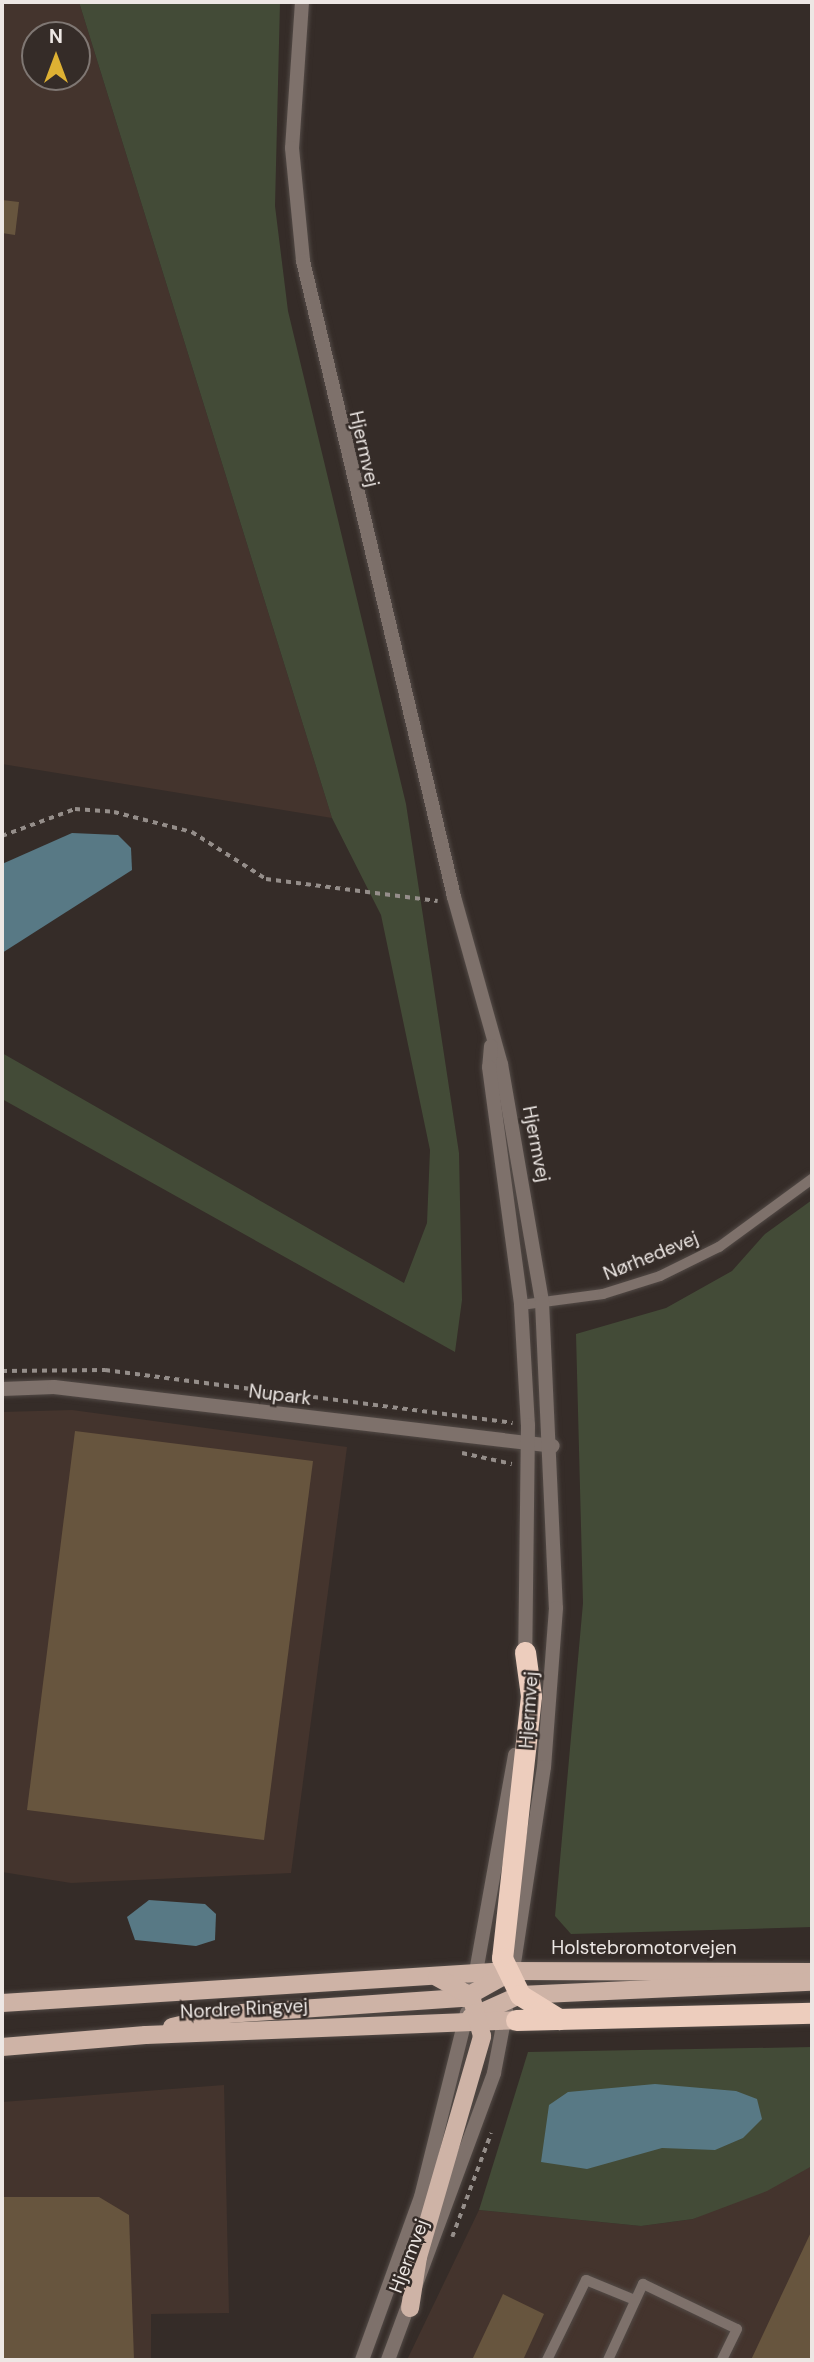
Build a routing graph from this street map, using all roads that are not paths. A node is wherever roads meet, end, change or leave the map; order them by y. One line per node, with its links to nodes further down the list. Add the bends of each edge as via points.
1 (302, 2): 2 (street, Hjermvej, via 292,148 303,261)
2 (491, 1046): 4 (street, Hjermvej, via 516,1138); 5 (street, Hjermvej, via 489,1068)
3 (812, 1179): 4 (lane, Nørhedevej, via 719,1247 660,1276 603,1294)
4 (542, 1302): 5 (lane, Nørhedevej); 8 (street, Hjermvej)
5 (521, 1304): 7 (street, Hjermvej)
6 (2, 1390): 7 (street, Nupark, via 54,1387)
7 (528, 1443): 8 (street, Nupark); 9 (street, Hjermvej)
8 (552, 1446): 13 (street, Hjermvej, via 556,1608 545,1754)
9 (525, 1653): 10 (street, Hjermvej, via 516,1748); 13 (highway, via 531,1696 503,1943)
10 (476, 1972): 12 (main road, Nordre Ringvej); 13 (main road, Holstebromotorvejen); 17 (street, Hjermvej)
11 (812, 1972): 13 (main road, Holstebromotorvejen)
12 (423, 1976): 15 (main road, Nordre Ringvej); 17 (main road, via 455,1982)
13 (511, 1982): 14 (main road); 17 (main road); 17 (street, Hjermvej); 18 (highway)
14 (812, 1982)
15 (2, 2003)
16 (812, 2013): 18 (highway)
17 (486, 2016): 18 (highway); 19 (main road, Nordre Ringvej); 19 (main road, via 227,2014); 22 (main road); 23 (street, Hjermvej)
18 (559, 2019)
19 (146, 2035): 20 (main road, Nordre Ringvej)
20 (2, 2047)
21 (635, 2300): 25 (lane, via 586,2280); 26 (lane); 27 (lane, via 643,2284 737,2329)
22 (410, 2308): 24 (street, Hjermvej)
23 (362, 2360)
24 (388, 2360)
25 (547, 2360)
26 (608, 2360)
27 (722, 2360)

